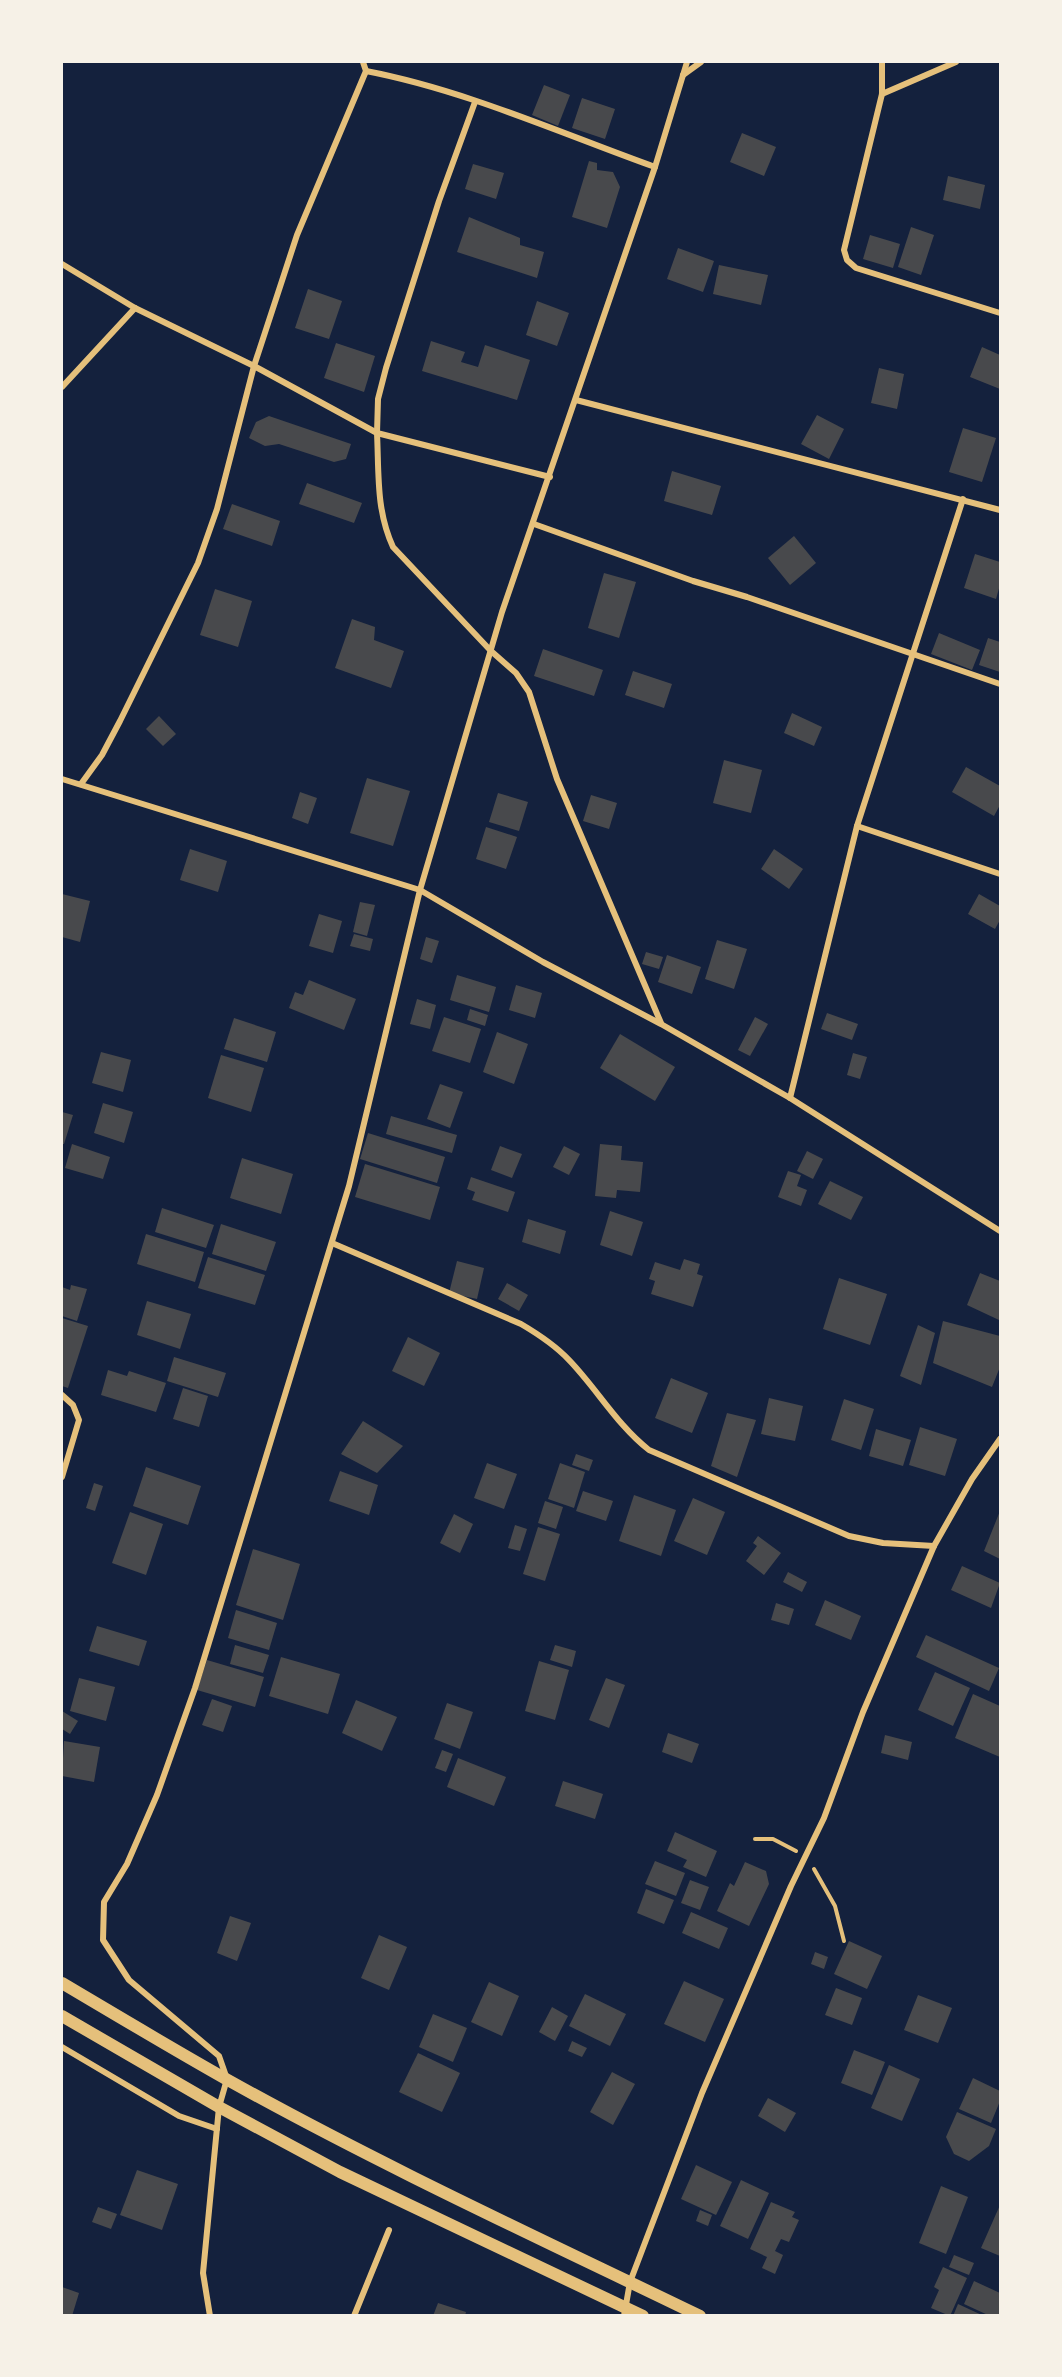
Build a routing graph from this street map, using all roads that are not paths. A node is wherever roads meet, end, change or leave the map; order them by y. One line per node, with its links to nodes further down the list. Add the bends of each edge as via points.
1 (363, 62): 6 (street)
2 (687, 62): 7 (street)
3 (701, 62): 7 (street)
4 (882, 62): 8 (street)
5 (956, 62): 8 (street)
6 (366, 71): 9 (street); 14 (street, via 297,235)
7 (683, 76): 10 (street)
8 (882, 94): 13 (street, via 844,250 847,260 856,268)
9 (475, 102): 10 (street); 17 (street, via 438,201 386,368 378,399)
10 (655, 167): 16 (street)
11 (62, 264): 12 (street)
12 (135, 308): 14 (street); 15 (street)
13 (1000, 313)
14 (254, 366): 17 (street); 26 (street, via 217,509 198,563 120,721)
15 (62, 387)
16 (576, 400): 18 (street); 19 (street)
17 (377, 434): 18 (street); 22 (street, via 380,510 393,547)
18 (550, 477): 21 (street)
19 (963, 499): 20 (street); 23 (street)
20 (1000, 510)
21 (534, 524): 22 (street); 23 (street)
22 (491, 651): 29 (street); 30 (street, via 530,692 556,779)
23 (914, 654): 24 (street); 27 (street)
24 (1000, 684)
25 (62, 779): 26 (street)
26 (81, 784): 29 (street)
27 (857, 826): 28 (street); 31 (street)
28 (1000, 874)
29 (420, 890): 30 (street, via 543,962); 33 (street)
30 (661, 1024): 31 (street)
31 (790, 1098): 32 (street)
32 (1000, 1231)
33 (332, 1242): 37 (street, via 521,1324 548,1341 569,1360 631,1436 649,1450 849,1536); 41 (street, via 195,1688 153,1805 127,1864 104,1902 103,1940 129,1980 219,2056)
34 (62, 1395): 36 (street, via 73,1405 79,1420)
35 (1000, 1438): 37 (street)
36 (62, 1477)
37 (934, 1546): 45 (street, via 863,1712 824,1818 702,2093)
38 (62, 1983): 41 (main road)
39 (62, 2016): 42 (main road)
40 (62, 2048): 43 (street, via 179,2116)
41 (227, 2079): 42 (street); 45 (main road, via 482,2211)
42 (219, 2107): 43 (street); 46 (main road, via 340,2172)
43 (217, 2128): 47 (street, via 203,2273)
44 (389, 2230): 48 (street)
45 (630, 2282): 46 (street); 50 (main road)
46 (625, 2312): 49 (main road)
47 (210, 2316)
48 (354, 2316)
49 (643, 2316)
50 (700, 2316)

